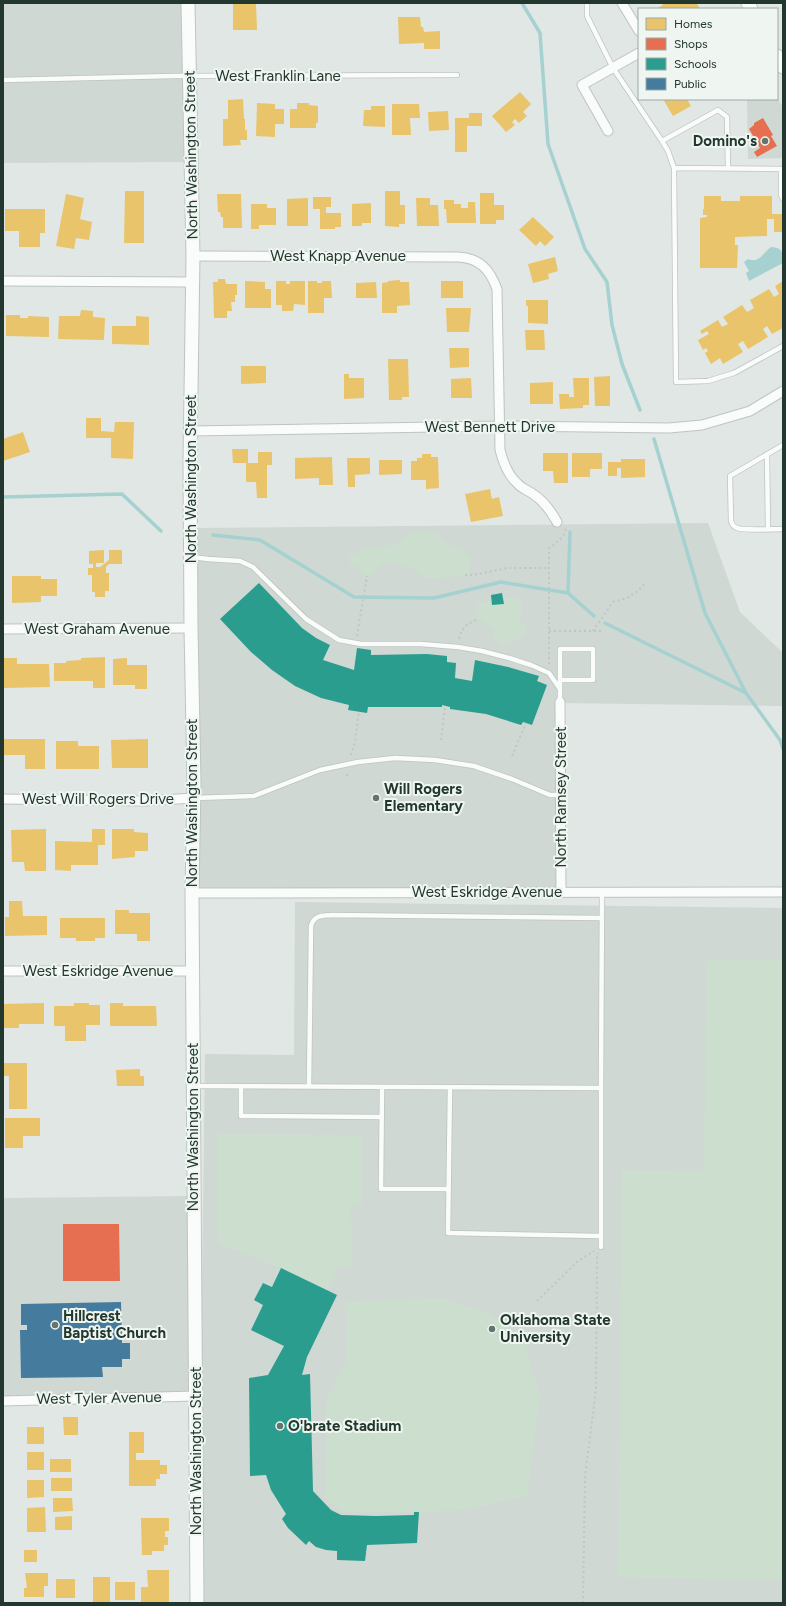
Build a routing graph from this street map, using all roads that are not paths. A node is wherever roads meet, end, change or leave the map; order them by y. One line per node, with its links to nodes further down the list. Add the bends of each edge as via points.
1 (188, 3): 10 (main road, North Washington Street)
2 (587, 3): 8 (lane, via 587,16)
3 (622, 3): 4 (street)
4 (638, 29)
5 (638, 54): 8 (street)
6 (778, 58): 7 (main road)
7 (783, 67)
8 (613, 68): 12 (street, via 582,84); 13 (lane)
9 (457, 75): 10 (lane, West Franklin Lane)
10 (189, 76): 11 (lane, West Franklin Lane); 18 (main road, North Washington Street)
11 (3, 80)
12 (608, 131)
13 (662, 140): 14 (lane); 15 (lane, via 718,110 727,117)
14 (674, 168): 15 (lane); 21 (lane, via 676,382 708,381 734,373)
15 (728, 168): 16 (lane)
16 (782, 170): 17 (lane)
17 (783, 199)
18 (193, 256): 20 (main road, North Washington Street); 23 (street, West Knapp Avenue, via 467,257 481,263 497,289)
19 (3, 281): 20 (street)
20 (192, 282): 24 (main road, North Washington Street)
21 (783, 346)
22 (783, 391): 23 (street, West Bennett Drive, via 750,411 702,425 669,428)
23 (499, 426): 24 (street, West Bennett Drive); 27 (street, via 500,450 509,474 516,483 543,502)
24 (190, 431): 30 (main road, North Washington Street)
25 (783, 445): 26 (lane)
26 (768, 454): 29 (lane); 29 (lane, via 730,476 730,483 733,525 736,528)
27 (561, 522)
28 (783, 528): 29 (lane)
29 (768, 529)
30 (190, 556): 31 (main road, North Washington Street); 34 (lane, via 240,561 253,567 306,619 339,640 384,645 458,647 509,658 549,673)
31 (191, 628): 32 (street, West Graham Avenue); 37 (main road, North Washington Street)
32 (3, 629)
33 (560, 680): 33 (lane, via 560,649 593,649 593,680); 34 (lane)
34 (560, 689): 35 (lane)
35 (560, 702): 36 (street, North Ramsey Street)
36 (561, 795): 37 (lane, via 550,795 512,778 474,766 395,758 320,770 254,796); 39 (street, North Ramsey Street)
37 (194, 798): 38 (street, West Will Rogers Drive, via 144,801); 42 (main road, North Washington Street)
38 (3, 800)
39 (561, 892): 40 (street, West Eskridge Avenue); 42 (street, West Eskridge Avenue)
40 (602, 892): 41 (street, West Eskridge Avenue); 43 (lane)
41 (783, 892)
42 (192, 893): 45 (main road, North Washington Street)
43 (602, 918): 48 (lane, via 331,915 316,917 311,926); 51 (lane)
44 (3, 971): 45 (street, West Eskridge Avenue)
45 (192, 971): 46 (main road, North Washington Street)
46 (193, 1086): 47 (lane); 56 (main road, North Washington Street)
47 (241, 1086): 48 (lane); 52 (lane, via 241,1116)
48 (309, 1087): 49 (lane)
49 (382, 1087): 50 (lane); 52 (lane)
50 (450, 1087): 51 (lane); 53 (lane)
51 (601, 1088): 54 (lane)
52 (382, 1117): 53 (lane, via 381,1189)
53 (448, 1189): 54 (lane, via 448,1233)
54 (601, 1236): 55 (lane)
55 (601, 1247)
56 (196, 1396): 57 (street, West Tyler Avenue); 58 (main road, North Washington Street)
57 (3, 1401)
58 (197, 1603)

